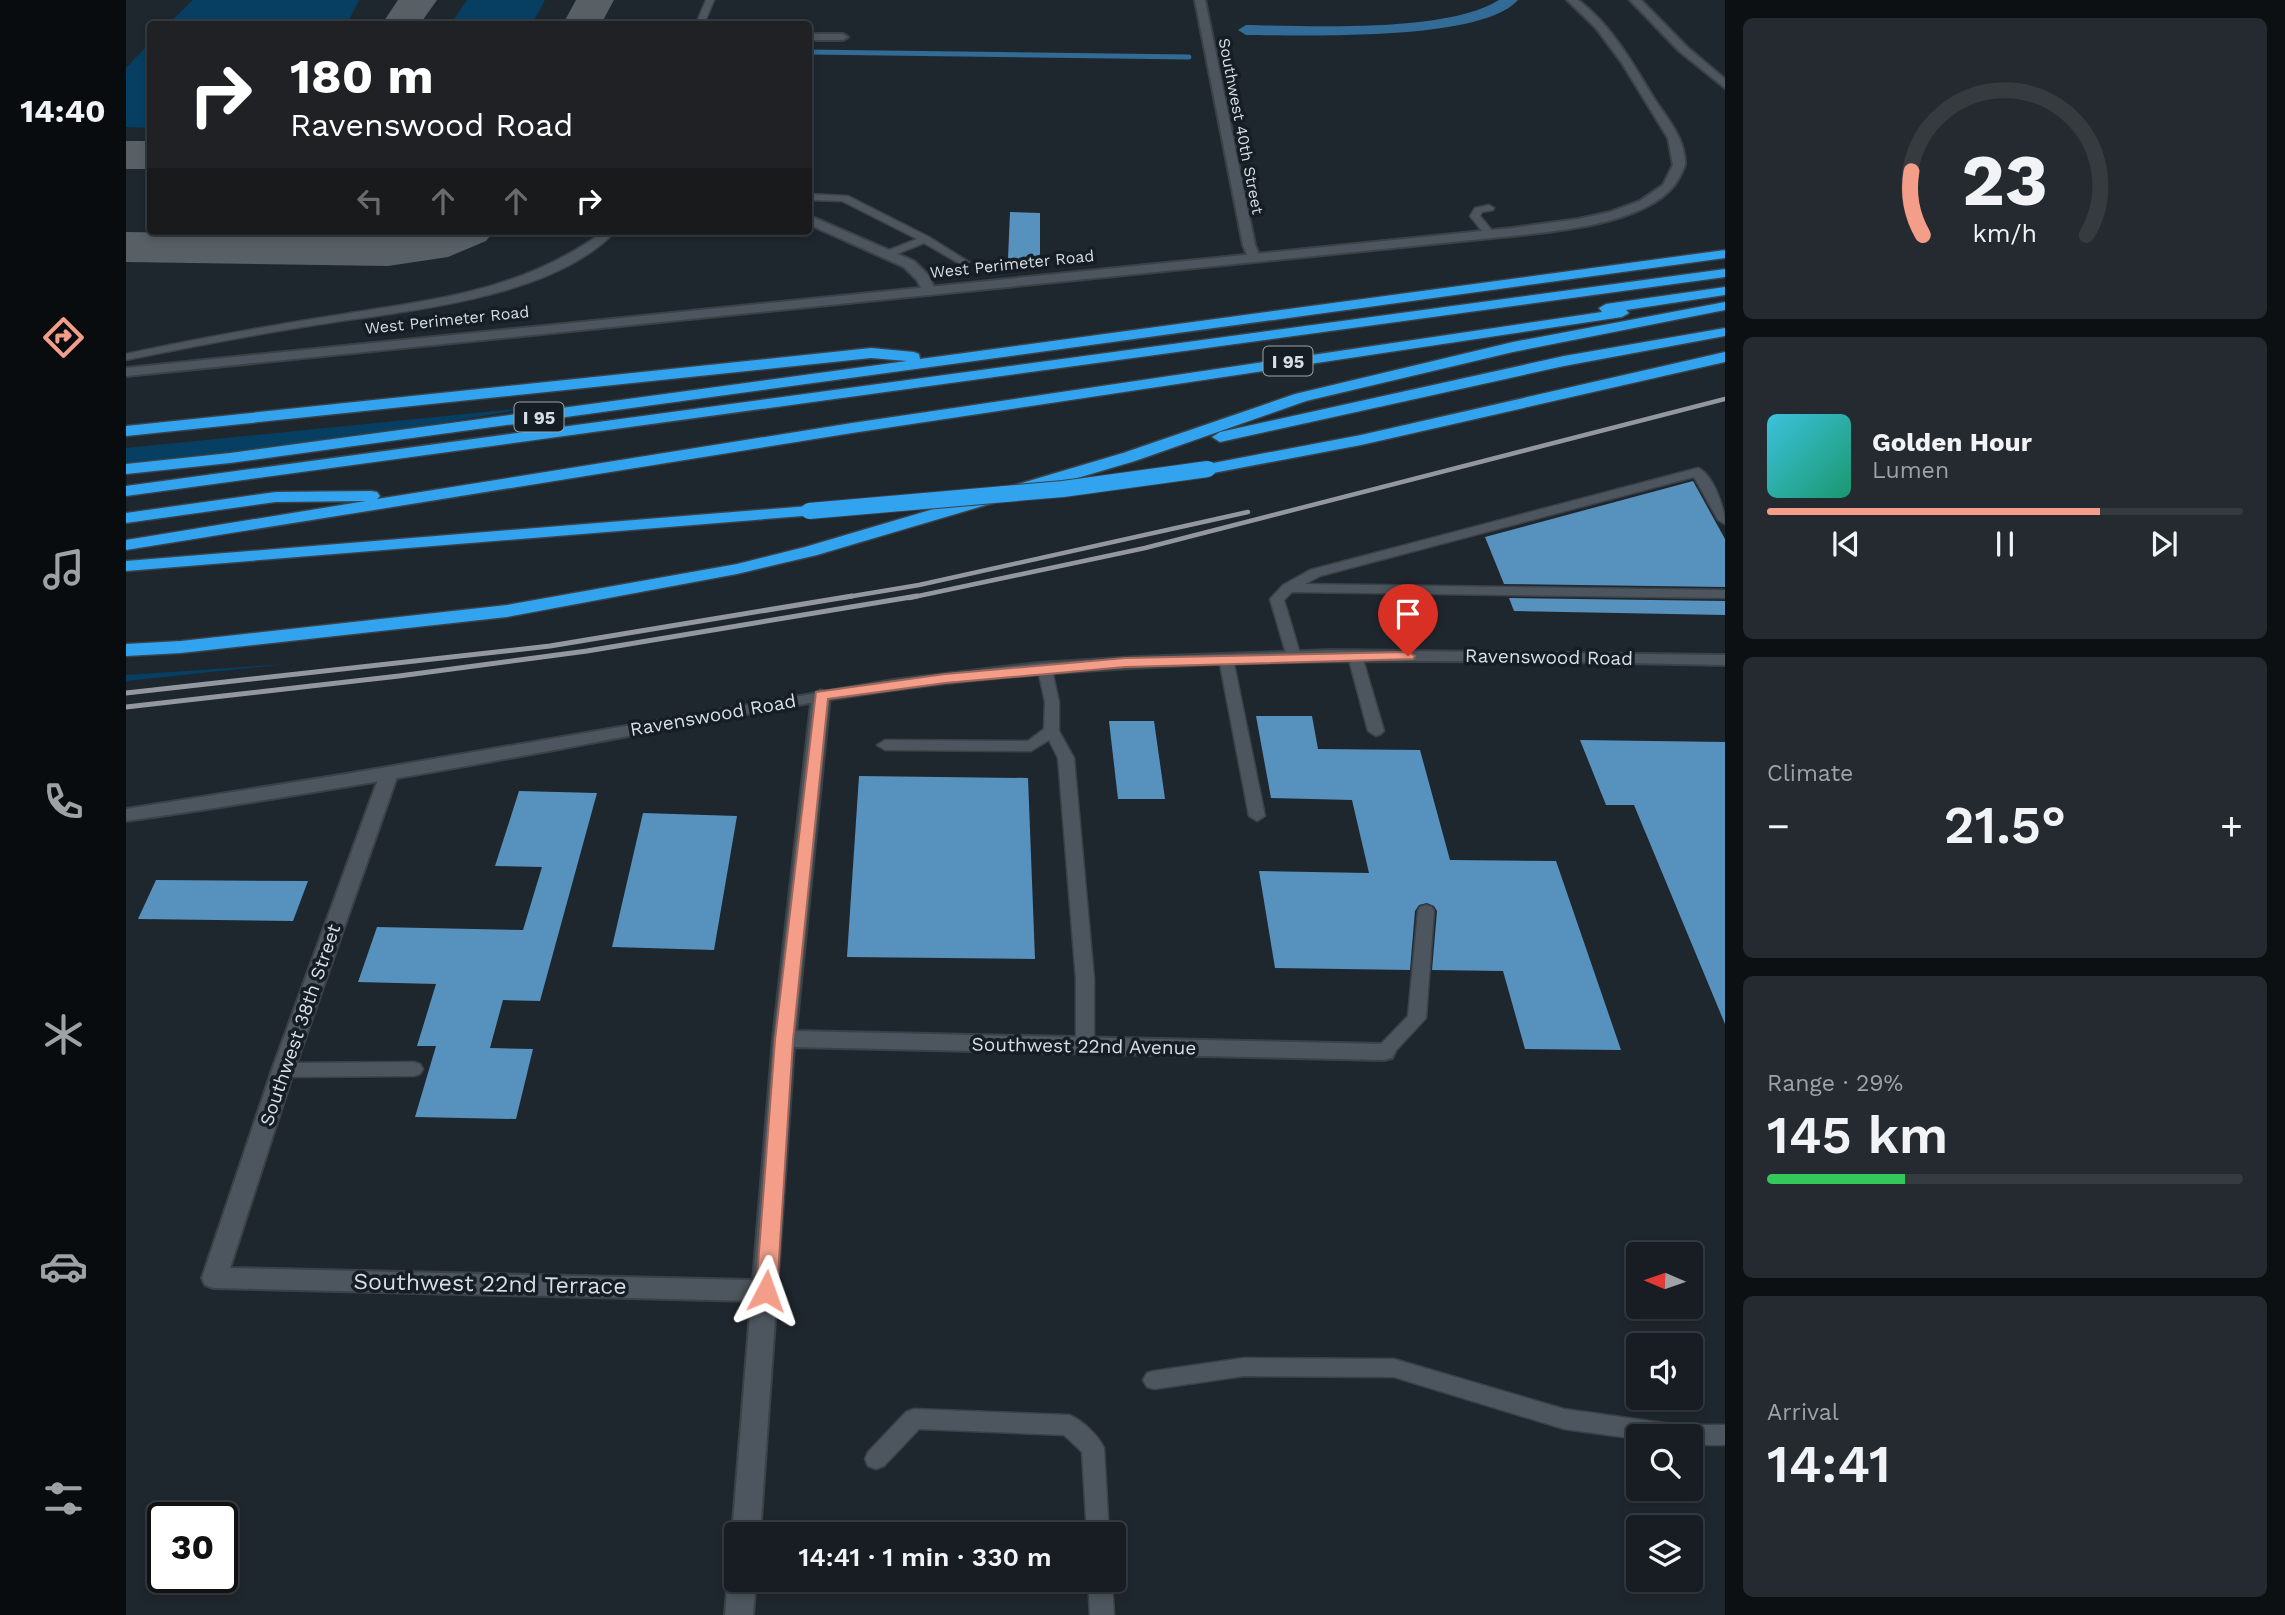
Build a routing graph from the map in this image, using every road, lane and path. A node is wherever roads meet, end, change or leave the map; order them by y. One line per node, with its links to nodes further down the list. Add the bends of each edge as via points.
1 (710, 0): 5 (lane)
2 (1199, 0): 17 (street, Southwest 40th Street)
3 (1572, 0): 12 (street, West Perimeter Road, via 1597,20 1674,138 1680,159 1676,175 1651,200 1616,215)
4 (1635, 0): 8 (street)
5 (702, 21)
6 (812, 37): 7 (street)
7 (843, 37)
8 (1725, 85)
9 (812, 197): 14 (lane, via 844,198)
10 (1489, 208): 12 (lane, via 1474,214)
11 (812, 221): 15 (street)
12 (1490, 234): 17 (street, West Perimeter Road)
13 (606, 235): 25 (lane, via 551,271 497,289)
14 (925, 239): 15 (lane); 18 (lane)
15 (888, 254): 20 (street, via 915,268)
16 (1725, 254): 27 (highway, I 95)
17 (1254, 257): 20 (street, West Perimeter Road)
18 (964, 262)
19 (1725, 273): 32 (highway)
20 (928, 289): 28 (street, West Perimeter Road)
21 (1725, 290): 33 (highway, via 1282,354)
22 (1725, 298): 37 (highway, I 95, via 852,428)
23 (1725, 306): 30 (highway, via 1513,347 1301,397)
24 (1725, 332): 30 (highway, via 1564,361)
25 (126, 356)
26 (1725, 357): 38 (highway, bridge, via 1361,440 1208,469 1049,490)
27 (951, 361): 29 (highway, via 871,353); 31 (highway, I 95)
28 (126, 372)
29 (126, 431)
30 (1129, 457): 41 (highway, via 811,551 630,590 465,616)
31 (126, 469)
32 (126, 490)
33 (375, 496): 34 (highway, via 276,497); 36 (highway)
34 (126, 518)
35 (1725, 520): 39 (lane, via 1698,472 1315,573)
36 (126, 533)
37 (126, 545)
38 (126, 566)
39 (1288, 588): 40 (lane); 43 (lane, via 1277,599)
40 (1725, 594)
41 (126, 650)
42 (1355, 656): 43 (street, Ravenswood Road); 45 (street, Ravenswood Road); 49 (lane)
43 (1294, 657): 44 (street, Ravenswood Road)
44 (1226, 659): 46 (street, Ravenswood Road); 53 (lane)
45 (1725, 660)
46 (1045, 670): 47 (street, Ravenswood Road); 48 (lane, via 1052,702)
47 (821, 695): 51 (street, Ravenswood Road); 55 (street)
48 (1051, 731): 50 (lane, via 1031,746); 56 (lane, via 1066,758 1085,979)
49 (1376, 731)
50 (885, 745)
51 (389, 774): 52 (street, Ravenswood Road); 59 (street, Southwest 38th Street)
52 (126, 815)
53 (1257, 816)
54 (1426, 911): 57 (lane, via 1417,1018)
55 (784, 1040): 56 (street, Southwest 22nd Avenue); 61 (street)
56 (1085, 1045): 57 (street, Southwest 22nd Avenue)
57 (1384, 1052)
58 (414, 1069): 59 (lane)
59 (283, 1070): 60 (street, Southwest 38th Street)
60 (214, 1278): 61 (street, Southwest 22nd Terrace)
61 (766, 1291): 65 (street)
62 (1154, 1380): 63 (lane, via 1244,1367 1394,1368 1564,1419 1678,1435)
63 (1725, 1435)
64 (876, 1459): 66 (lane, via 914,1419 1069,1425 1093,1448)
65 (747, 1522)
66 (1097, 1522)
67 (741, 1592): 69 (street)
68 (1101, 1592): 70 (lane)
69 (739, 1615)
70 (1102, 1615)

